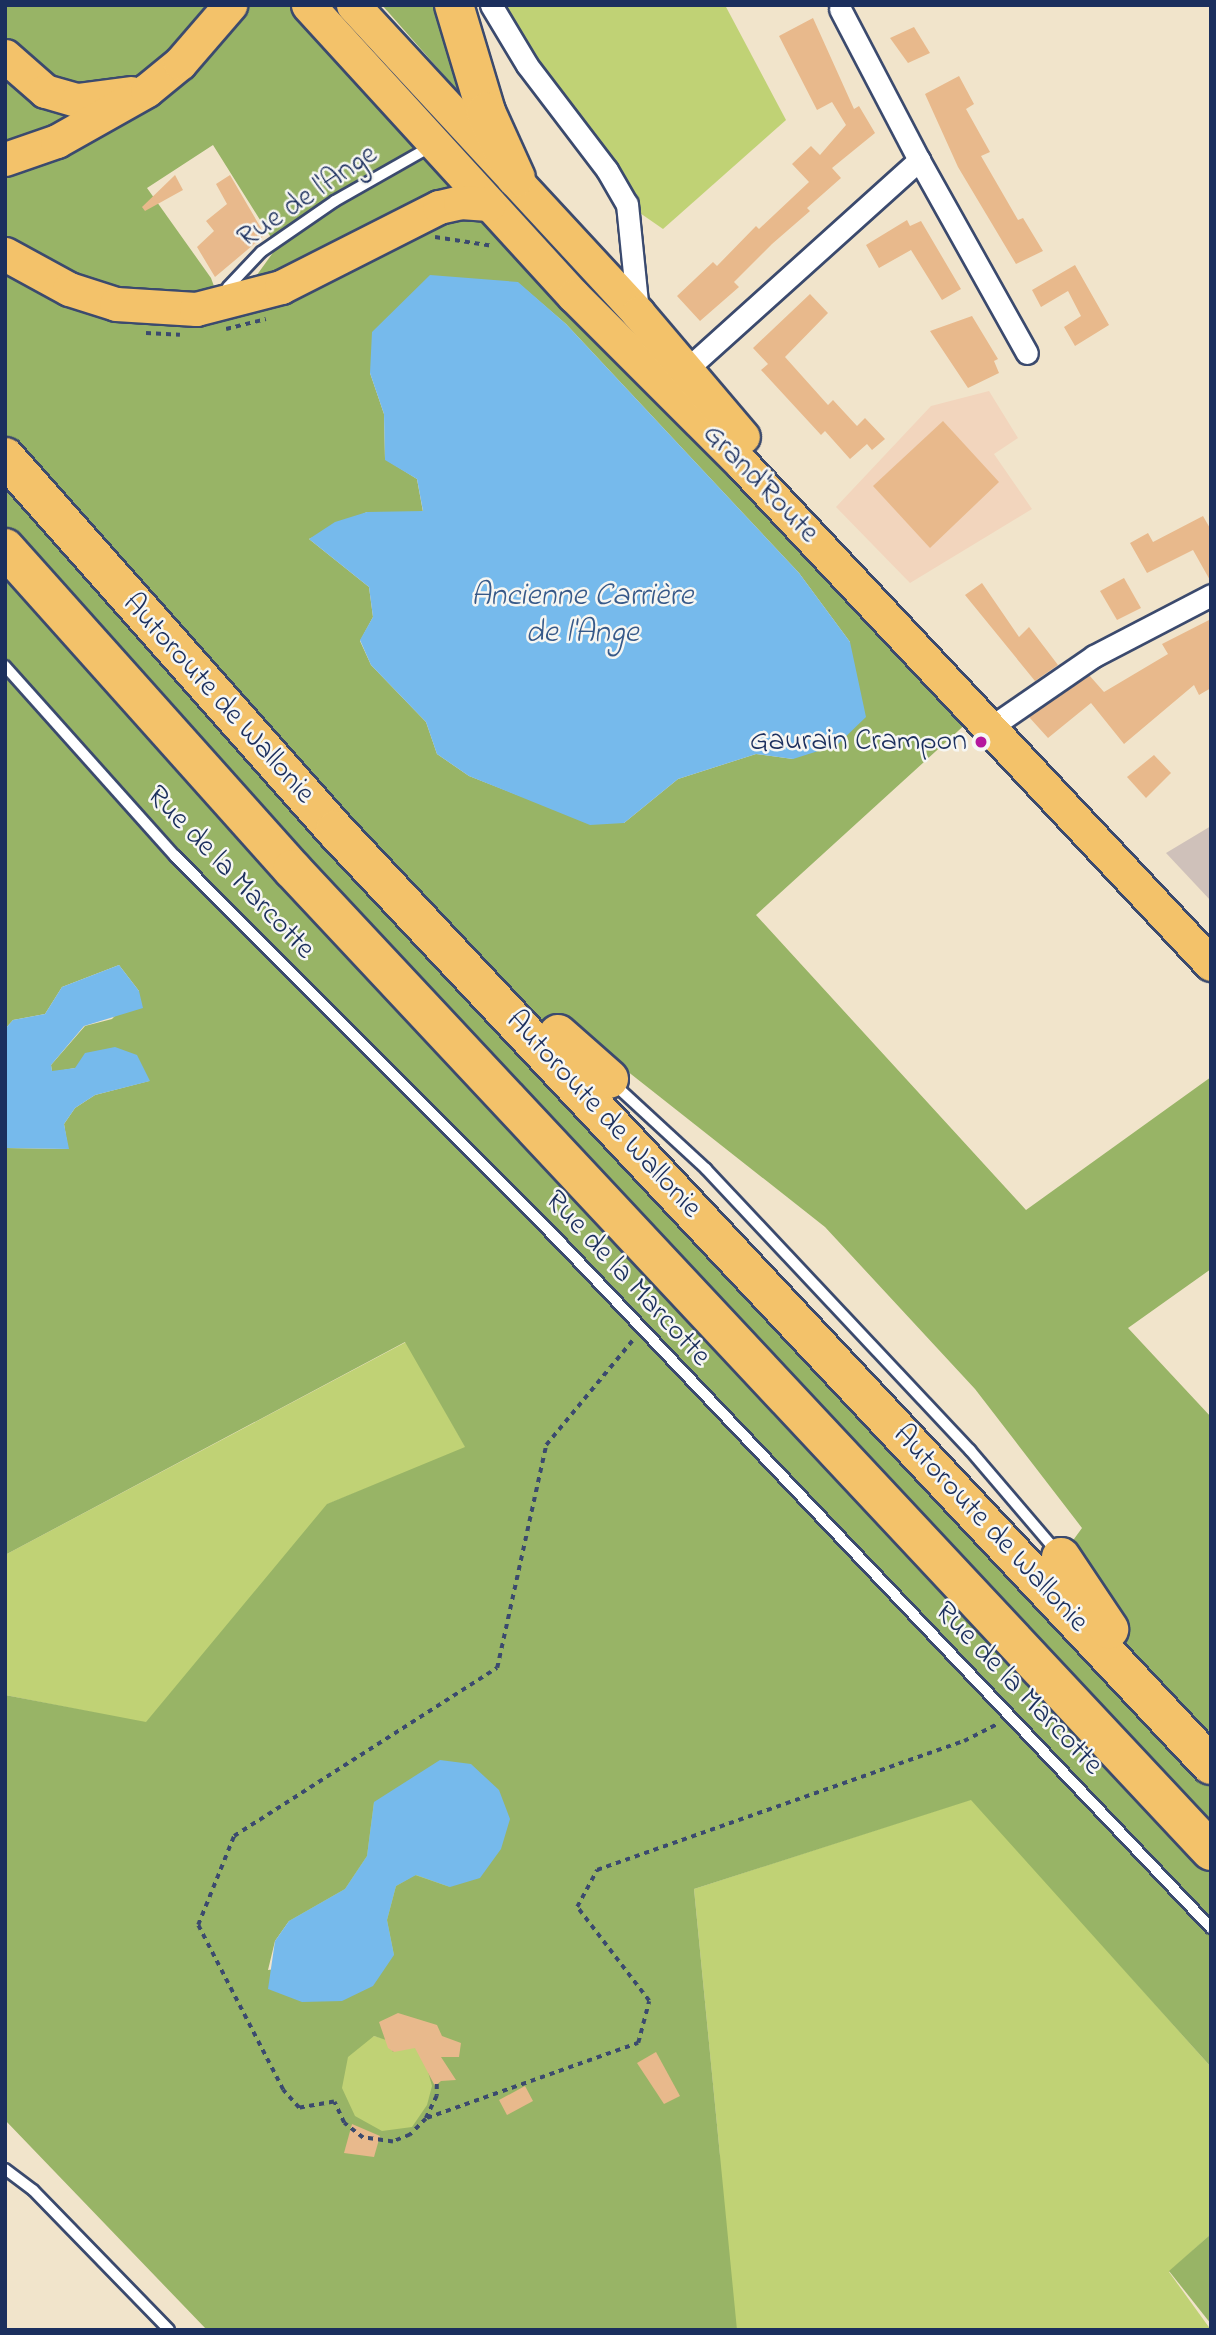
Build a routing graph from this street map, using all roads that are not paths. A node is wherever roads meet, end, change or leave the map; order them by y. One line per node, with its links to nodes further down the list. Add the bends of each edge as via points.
1 (230, 5): 8 (main road, via 180,63)
2 (308, 5): 10 (main road, Grand'Route)
3 (353, 5): 9 (main road, Grand'Route)
4 (454, 5): 14 (highway, via 486,112)
5 (491, 5): 19 (street, via 527,65 607,170 627,204)
6 (840, 9): 12 (street)
7 (5, 56): 8 (main road, via 45,91 78,100)
8 (147, 90): 11 (main road, via 57,141)
9 (458, 117): 13 (main road, via 465,143); 14 (main road, Grand'Route)
10 (433, 146): 13 (main road, Grand'Route); 18 (lane, Rue de l'Ange, via 335,201 261,252 228,287)
11 (5, 159)
12 (919, 160): 20 (street); 21 (street)
13 (461, 175): 15 (main road, Grand'Route); 16 (main road)
14 (516, 178): 19 (main road, Grand'Route)
15 (489, 204): 16 (main road, via 460,201); 21 (main road, Grand'Route)
16 (439, 207): 18 (main road, via 281,287)
17 (5, 254): 18 (main road, via 69,289 117,304 196,309)
18 (230, 302)
19 (638, 313): 21 (main road, Grand'Route)
20 (1027, 353)
21 (676, 379): 28 (main road, Grand'Route)
22 (5, 457): 29 (highway, Autoroute de Wallonie, via 215,697)
23 (5, 548): 27 (highway, Autoroute de Wallonie)
24 (5, 585): 27 (highway, via 68,647)
25 (1211, 595): 28 (street, via 1094,656)
26 (5, 666): 36 (lane, Rue de la Marcotte, via 175,856 552,1233)
27 (109, 667): 35 (highway, Autoroute de Wallonie, via 376,960)
28 (997, 722): 30 (main road, Grand'Route); 31 (main road, Grand'Route)
29 (422, 921): 32 (highway, via 493,976); 34 (highway, Autoroute de Wallonie)
30 (1211, 940)
31 (1211, 964)
32 (609, 1079): 33 (lane, via 725,1189 970,1450)
33 (1060, 1557): 34 (highway)
34 (1211, 1765)
35 (1211, 1851)
36 (1211, 1928)
37 (5, 2169): 38 (lane, via 33,2190)
38 (169, 2330)

